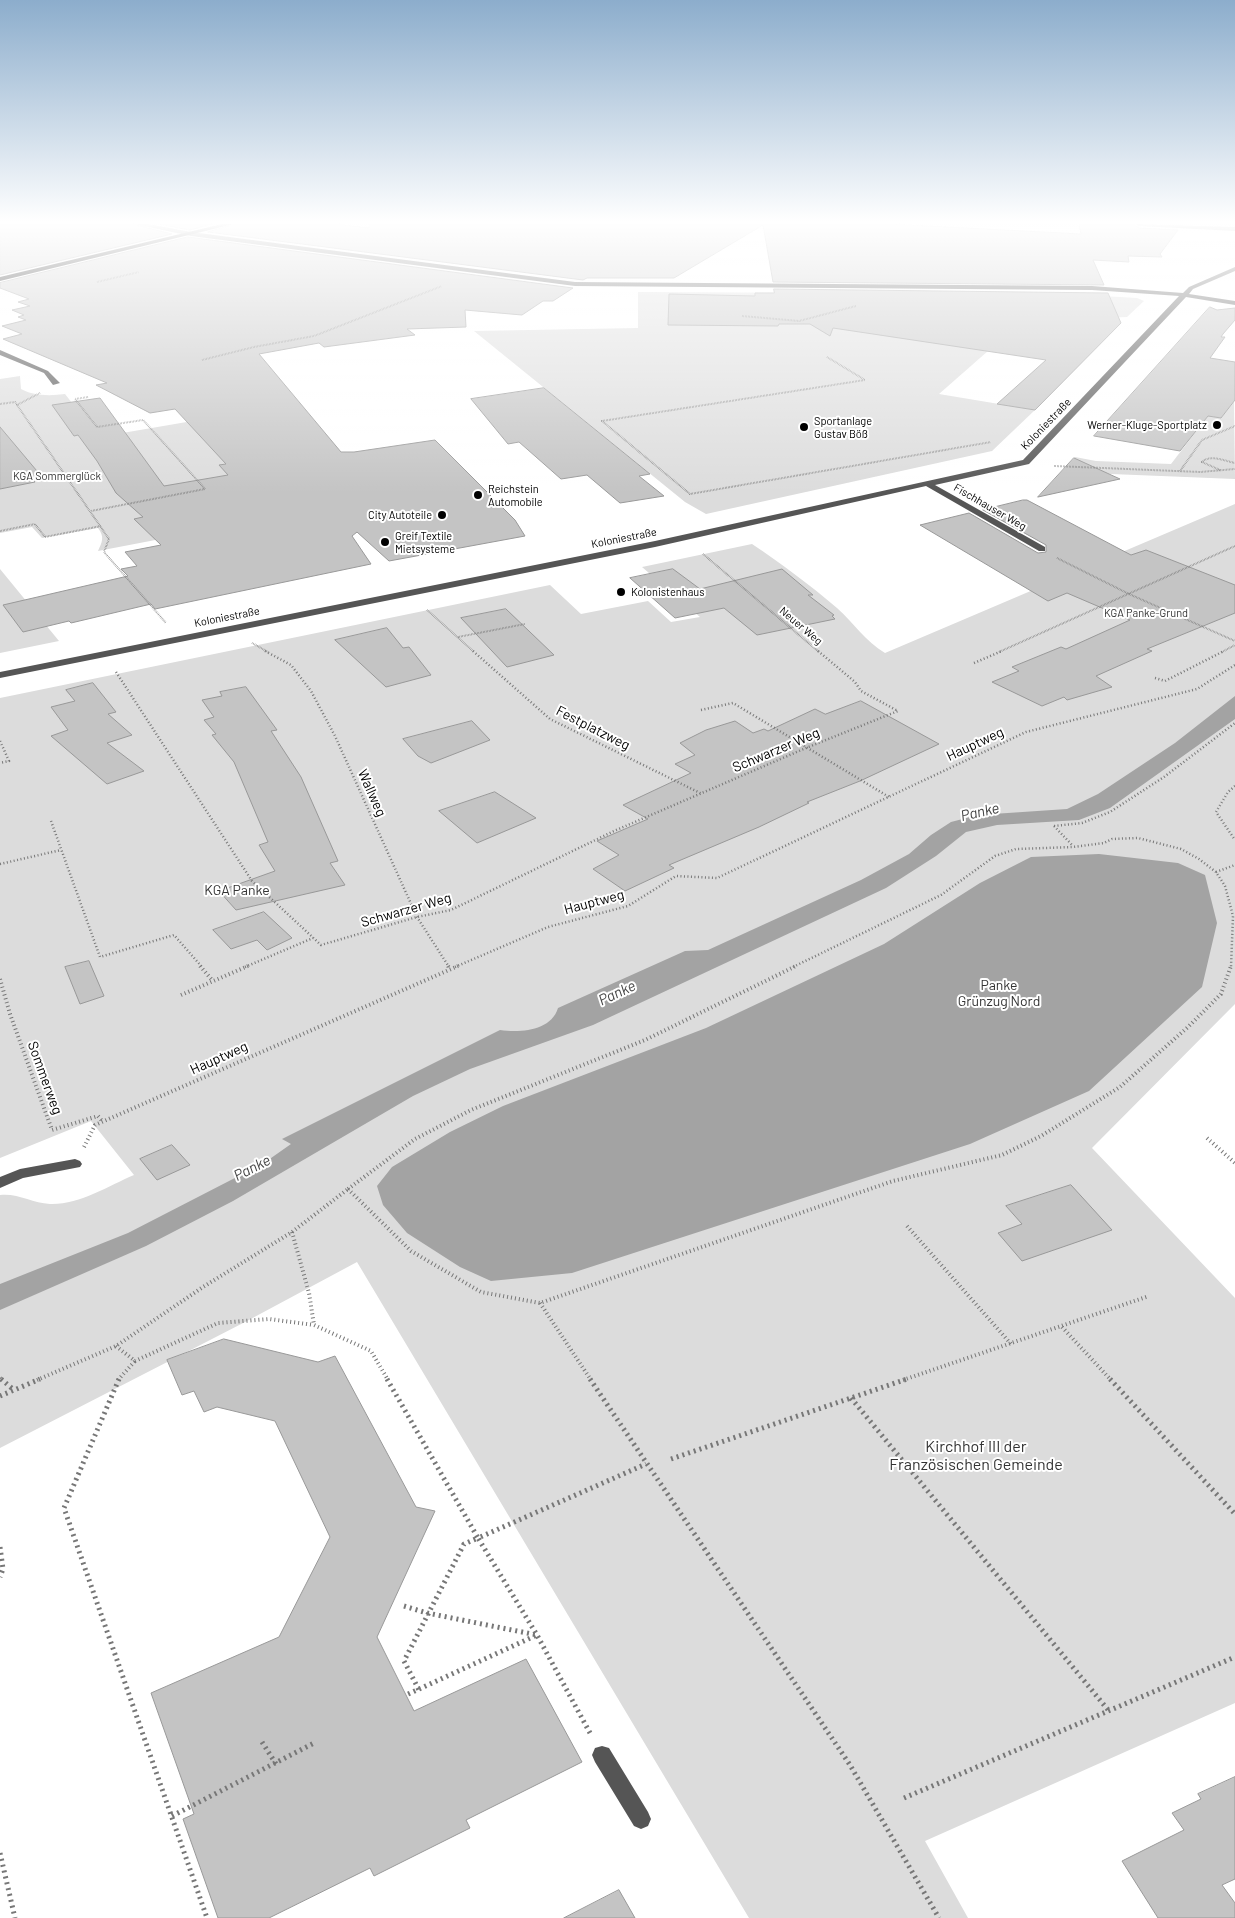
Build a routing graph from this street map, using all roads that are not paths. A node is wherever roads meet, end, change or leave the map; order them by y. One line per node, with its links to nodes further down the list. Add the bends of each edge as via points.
1 (1167, 314): 4 (street, Koloniestraße, via 1026,462)
2 (0, 352): 3 (street, via 46,372)
3 (56, 383)
4 (928, 484): 5 (street, Fischhauser Weg); 6 (street, Koloniestraße, via 654,544)
5 (1042, 549)
6 (0, 675)
7 (75, 1164): 8 (street, via 20,1174)
8 (0, 1183)
9 (602, 1755): 10 (street)
10 (641, 1819)

